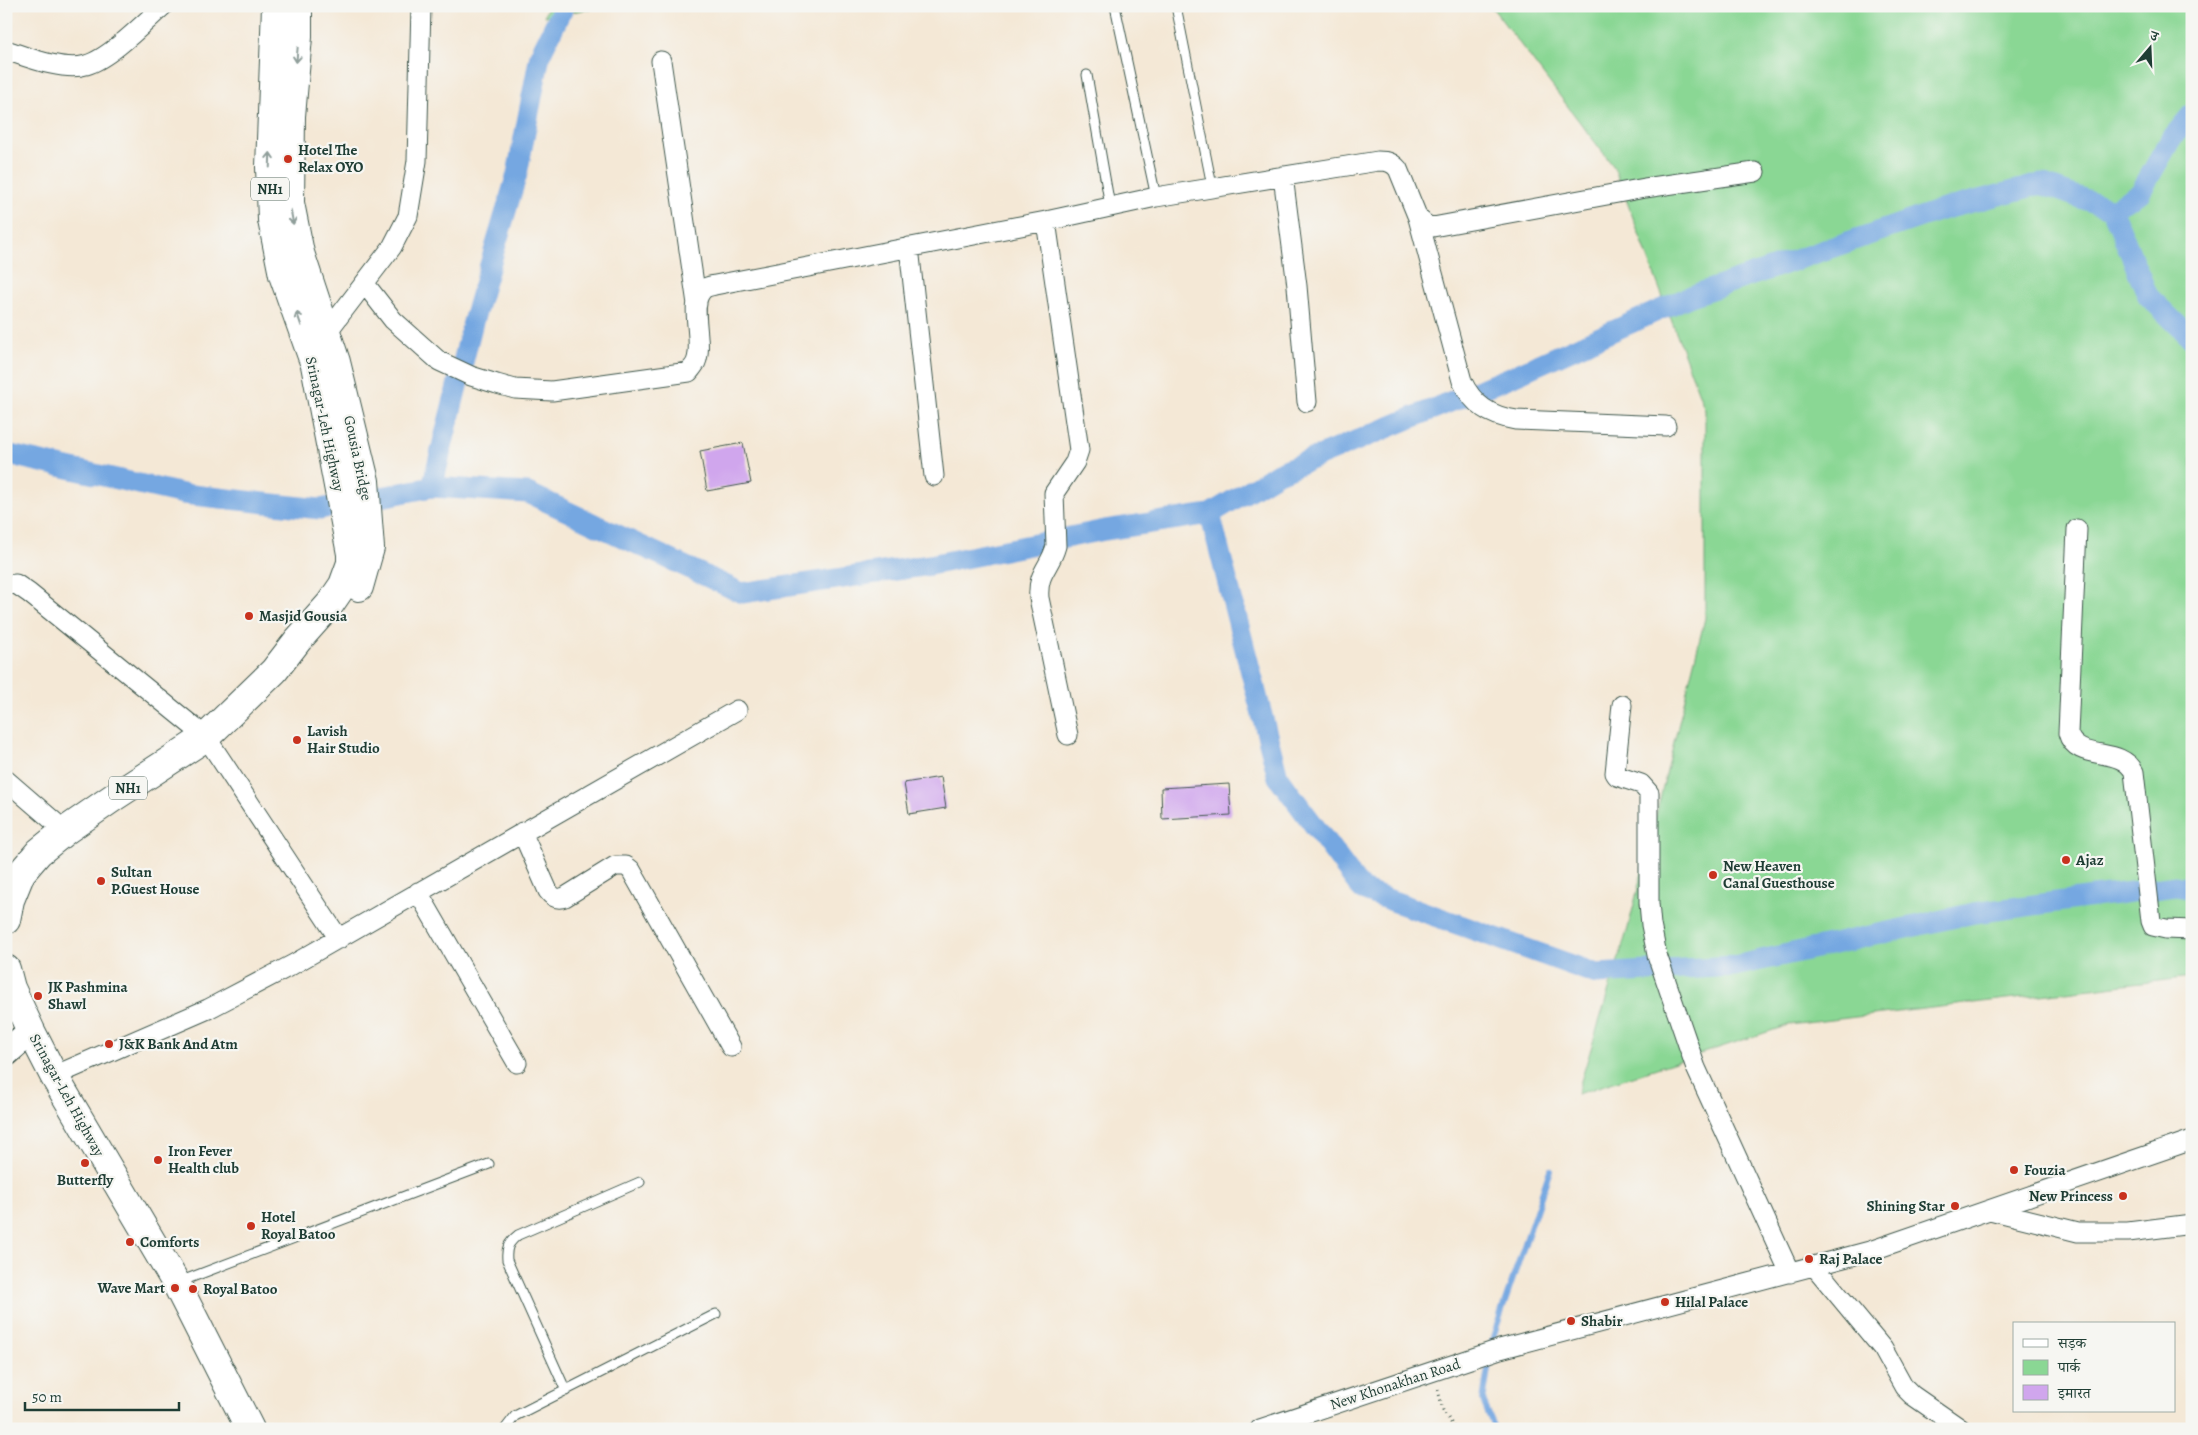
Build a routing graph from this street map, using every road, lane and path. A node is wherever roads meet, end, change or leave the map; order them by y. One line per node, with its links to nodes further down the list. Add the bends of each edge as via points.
1 (163, 6): 7 (street, via 104,56 85,66 64,66)
2 (276, 6): 20 (highway, Srinagar-Leh Highway / NH1, one-way to 2, via 283,275 272,220 270,167)
3 (298, 6): 20 (highway, NH1, one-way to 20, via 291,116 290,203)
4 (421, 6): 18 (street, via 418,161 408,216 392,247)
5 (1115, 6): 13 (lane)
6 (1176, 6): 12 (lane)
7 (6, 50)
8 (661, 62): 19 (street)
9 (1087, 75): 14 (lane)
10 (1755, 172): 15 (street, via 1433,226)
11 (1283, 176): 12 (street); 15 (street, via 1387,161 1394,163); 21 (street)
12 (1212, 186): 13 (street)
13 (1156, 196): 14 (street)
14 (1110, 206): 16 (street)
15 (1418, 218): 22 (street, via 1462,381 1482,409 1500,418 1516,420)
16 (1046, 221): 17 (street); 28 (street, via 1079,450 1075,462 1054,493 1056,546 1038,586)
17 (909, 247): 19 (street, via 715,285 700,293); 23 (street)
18 (365, 284): 19 (street, via 393,320 439,361 471,376 515,390 552,391 689,372 698,352); 20 (street)
19 (697, 304)
20 (322, 353): 29 (highway, Gousia Bridge / NH1, via 365,481 370,531 360,555 362,580 346,609 327,631 303,654 274,671)
21 (1307, 402)
22 (1666, 426)
23 (934, 476)
24 (2077, 529): 35 (street, via 2068,733 2074,746 2118,757 2131,766 2151,921 2159,928)
25 (6, 585): 29 (street, via 16,584 29,593)
26 (1622, 705): 49 (street, via 1615,773 1641,784 1648,793 1651,925 1657,955 1696,1068)
27 (738, 710): 32 (street)
28 (1068, 735)
29 (206, 737): 31 (highway, NH1); 36 (street)
30 (6, 780): 31 (street)
31 (65, 831): 34 (highway, NH1, via 39,852 21,873)
32 (522, 832): 33 (street); 39 (street, via 548,891 558,899 615,866 626,866 631,870)
33 (418, 892): 36 (street); 41 (street)
34 (6, 920)
35 (2192, 930)
36 (339, 939): 42 (street, via 208,1009)
37 (6, 969): 38 (highway, Srinagar-Leh Highway)
38 (31, 1032): 40 (street); 42 (highway, Srinagar-Leh Highway)
39 (731, 1046)
40 (6, 1053)
41 (517, 1063)
42 (54, 1076): 50 (highway, Srinagar-Leh Highway)
43 (2192, 1140): 46 (street, New Khonakhan Road)
44 (489, 1164): 50 (lane)
45 (640, 1182): 52 (lane, via 518,1235 506,1249 507,1260)
46 (1990, 1210): 47 (street, via 2078,1232 2128,1232); 48 (street, New Khonakhan Road)
47 (2192, 1224)
48 (1816, 1266): 49 (street, New Khonakhan Road); 58 (street, via 1883,1348 1908,1391)
49 (1790, 1273): 56 (street, New Khonakhan Road, via 1472,1358)
50 (176, 1284): 54 (highway, Srinagar-Leh Highway)
51 (716, 1314): 52 (lane)
52 (566, 1391): 55 (lane, via 515,1416)
53 (1443, 1410): 57 (path)
54 (250, 1429)
55 (505, 1429)
56 (1260, 1429)
57 (1455, 1429)
58 (1961, 1429)

